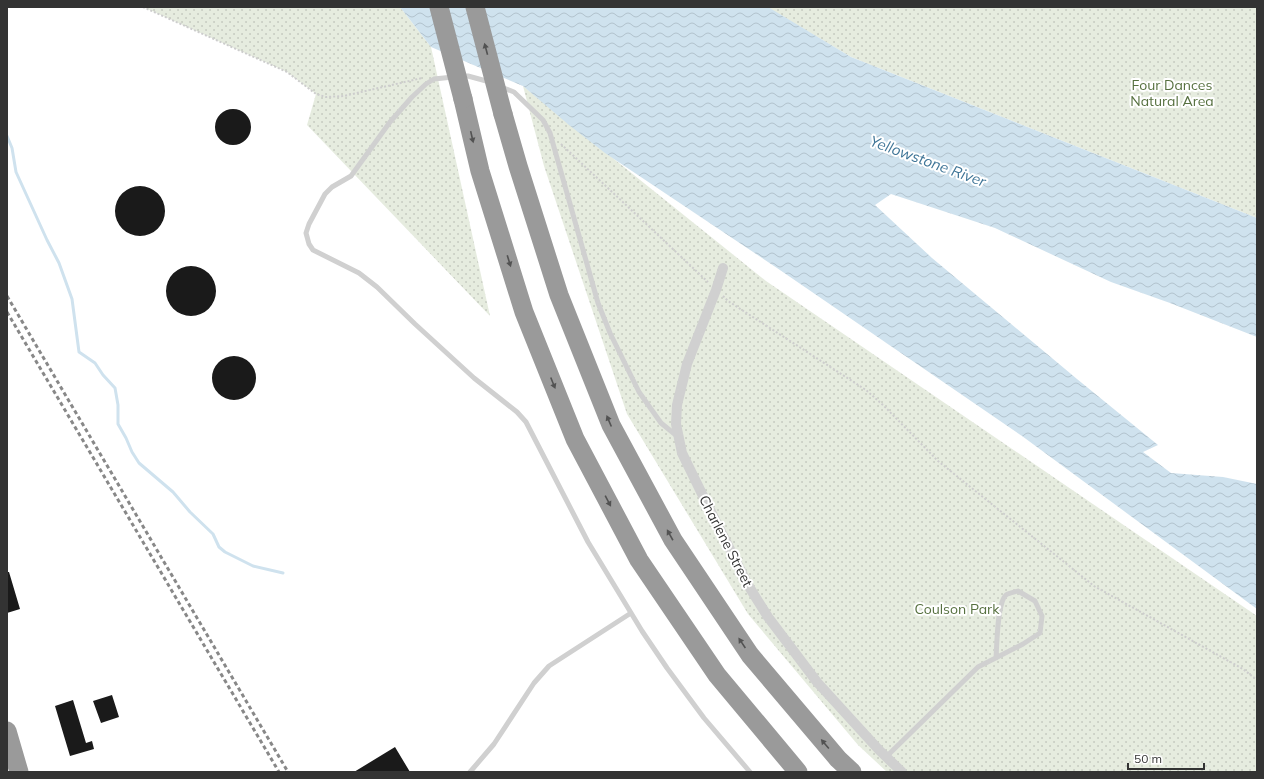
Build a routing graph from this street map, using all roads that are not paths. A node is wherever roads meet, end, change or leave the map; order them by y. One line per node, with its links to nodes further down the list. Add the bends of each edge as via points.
1 (439, 7): 12 (highway, one-way to 12, bridge, via 480,172 524,312 575,439 639,560 717,675)
2 (475, 7): 13 (highway, one-way to 2, bridge, via 838,759 750,654 673,540 611,425 559,295 518,166)
3 (723, 268): 4 (street, Charlene Street, via 687,364 677,405)
4 (678, 437): 5 (lane, via 661,423 639,392 610,333 598,303 550,133 542,120 514,92 489,81 468,76 434,79 426,84 390,122 351,176 325,194 306,233 309,244 313,250 359,273 377,287 474,378 526,422 588,542); 8 (street, Charlene Street, via 682,453 704,498 748,585 768,617 817,682)
5 (631, 613): 10 (lane, via 549,666 534,683 494,744); 11 (lane, via 704,718)
6 (996, 658): 6 (lane, via 1040,633 1042,616 1035,601 1018,591 1006,595 1002,601); 8 (lane, via 978,667)
7 (7, 731): 9 (highway)
8 (886, 757): 14 (street, Charlene Street)
9 (19, 772)
10 (470, 772)
11 (750, 772)
12 (798, 772)
13 (852, 772)
14 (902, 772)

